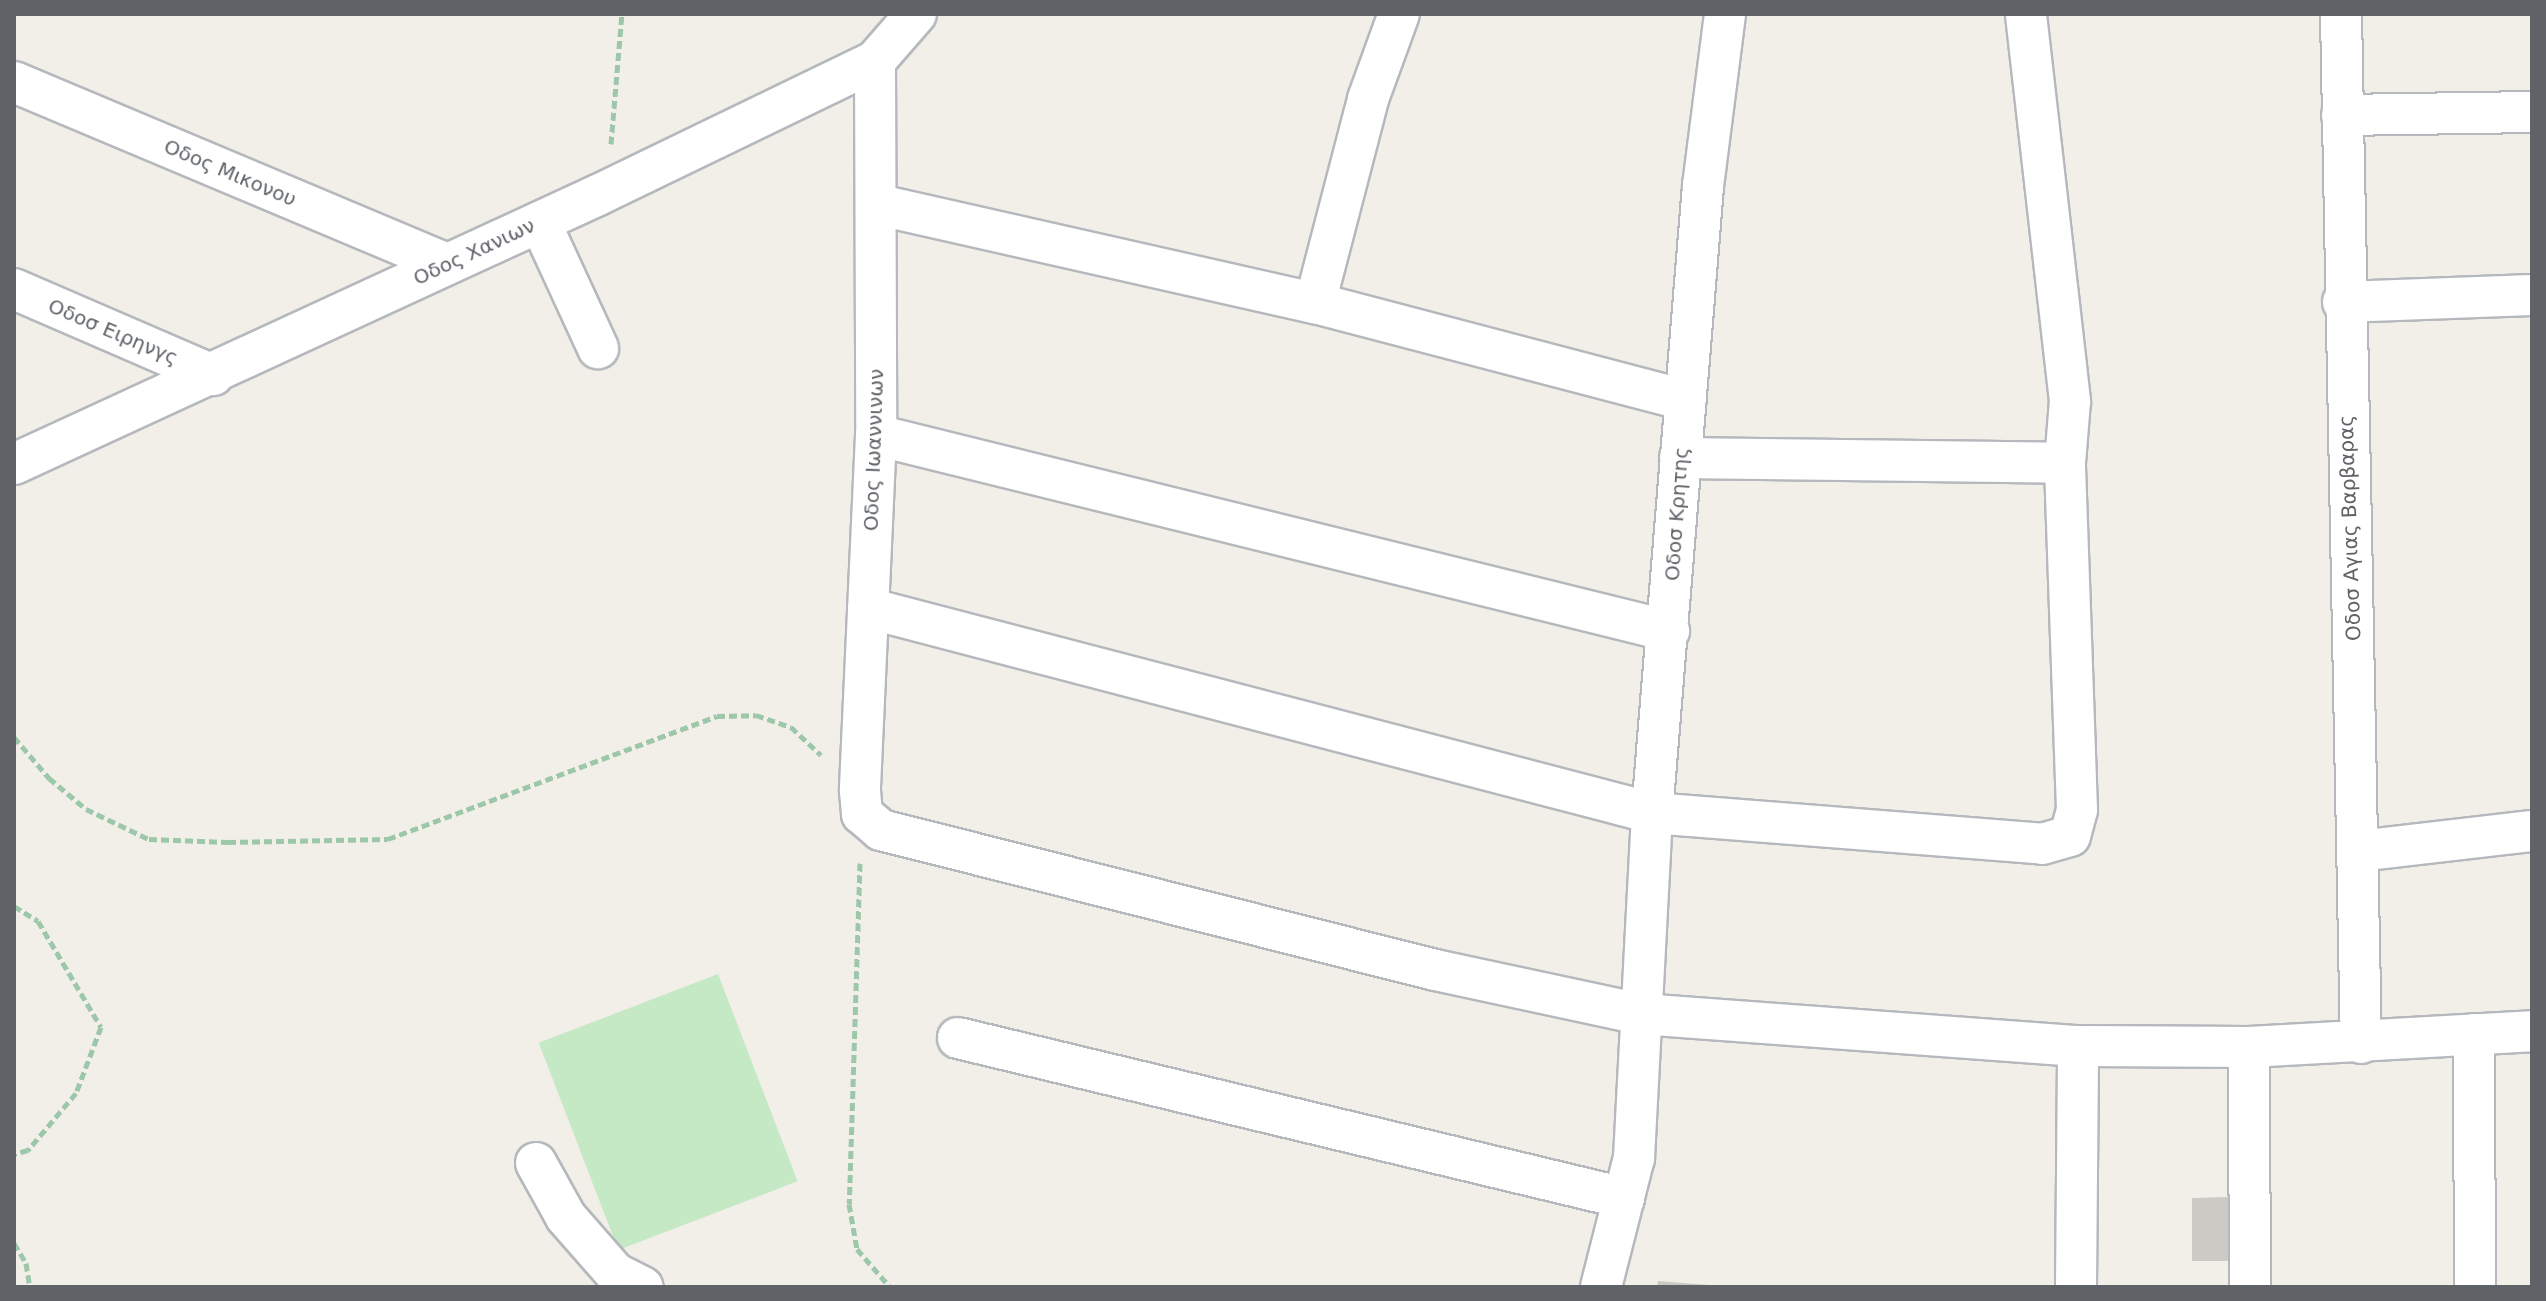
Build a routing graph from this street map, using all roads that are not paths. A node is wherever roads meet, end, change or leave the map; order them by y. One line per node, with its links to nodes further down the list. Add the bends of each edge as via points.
1 (916, 14): 6 (street, Οδος Χανιων)
2 (1399, 14): 16 (street, via 1368,99)
3 (1725, 14): 19 (street, Οδοσ Κρητης, via 1703,186)
4 (2026, 14): 22 (street, via 2070,401)
5 (2341, 14): 9 (street, Οδοσ Αγιας Βαρβαρας)
6 (875, 61): 10 (street, Οδος Ιωαννινων); 11 (street, Οδος Χανιων)
7 (14, 82): 12 (street, Οδος Μικονου)
8 (2532, 112): 9 (street)
9 (2342, 115): 15 (street, Οδοσ Αγιας Βαρβαρας)
10 (879, 205): 16 (street); 20 (street, Οδος Ιωαννινων)
11 (540, 222): 12 (street, Οδος Χανιων); 17 (street)
12 (446, 264): 18 (street, Οδος Χανιων)
13 (14, 289): 18 (street, Οδοσ Ειρηνγς)
14 (2532, 295): 15 (street)
15 (2343, 302): 28 (street, Οδοσ Αγιας Βαρβαρας)
16 (1315, 303): 19 (street)
17 (598, 348)
18 (213, 375): 23 (street, Οδος Χανιων)
19 (1686, 400): 21 (street, Οδοσ Κρητης)
20 (876, 435): 24 (street, Οδος Ιωαννινων); 25 (street)
21 (1680, 458): 22 (street); 25 (street, Οδοσ Κρητης)
22 (2065, 463): 26 (street, via 2077,810 2070,836 2042,844)
23 (14, 464)
24 (868, 608): 26 (street); 29 (street, Οδος Ιωαννινων, via 868,812 1435,970)
25 (1669, 631): 26 (street, Οδοσ Κρητης)
26 (1652, 813): 29 (street, Οδοσ Κρητης)
27 (2532, 831): 28 (street)
28 (2358, 851): 33 (street, Οδοσ Αγιας Βαρβαρας)
29 (1641, 1014): 34 (street); 37 (street, Οδοσ Κρητης, via 1634,1158)
30 (2532, 1031): 31 (street)
31 (2474, 1034): 33 (street); 42 (street)
32 (958, 1038): 37 (street)
33 (2361, 1043): 35 (street)
34 (2078, 1046): 35 (street); 40 (street)
35 (2249, 1047): 41 (street)
36 (536, 1163): 38 (street, via 566,1217 615,1273)
37 (1624, 1198): 39 (street, Οδοσ Κρητης)
38 (643, 1287)
39 (1601, 1287)
40 (2076, 1287)
41 (2250, 1287)
42 (2475, 1287)

